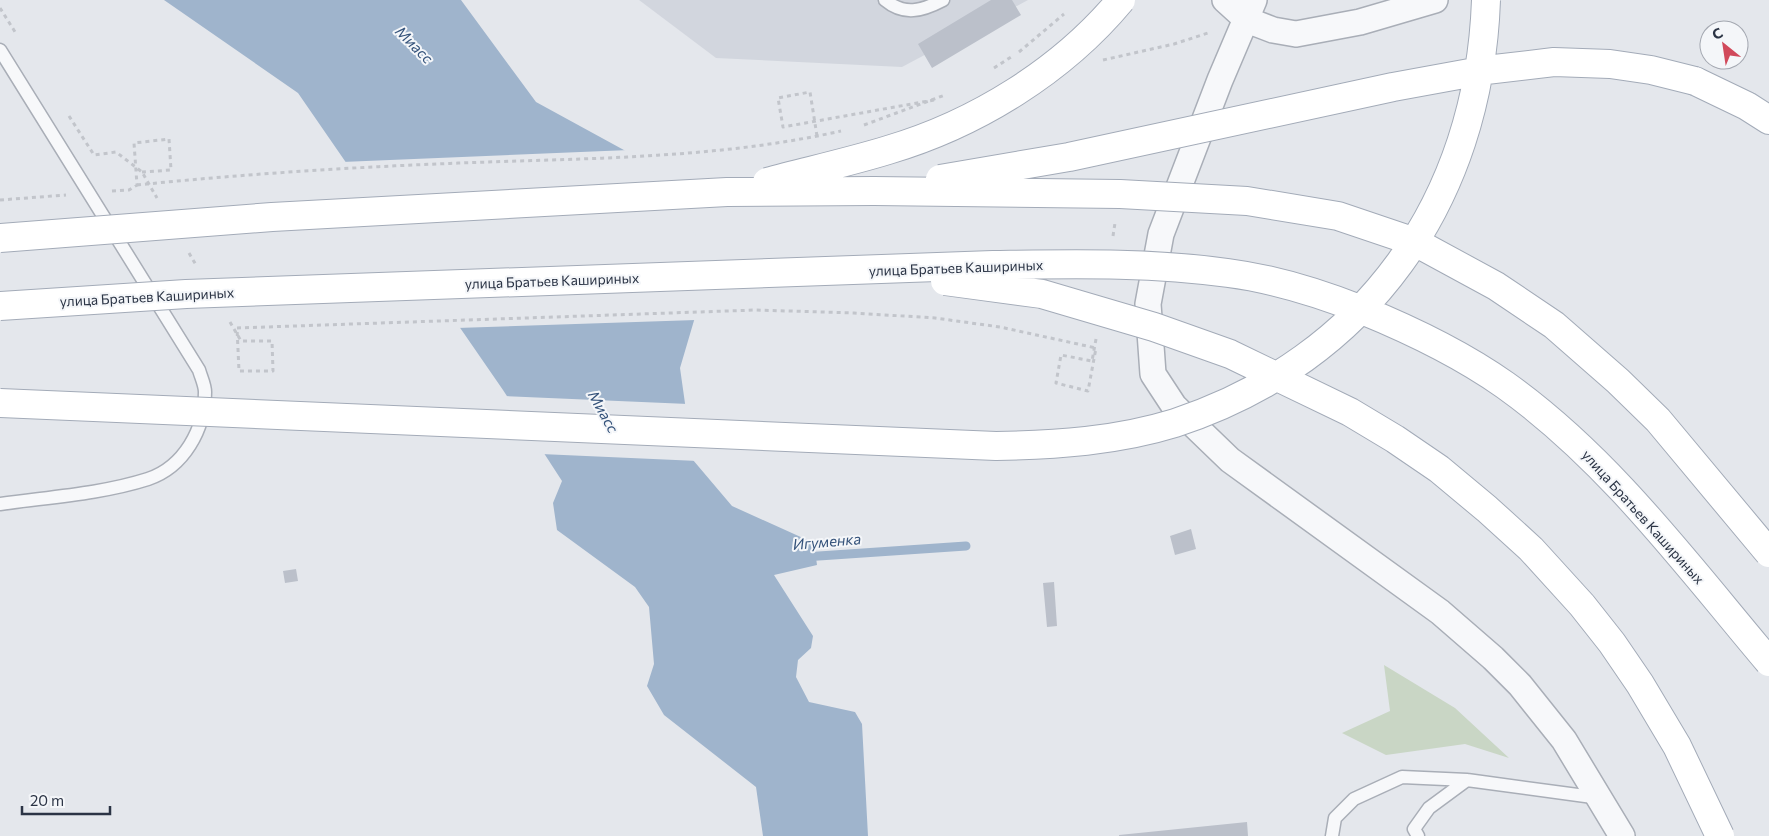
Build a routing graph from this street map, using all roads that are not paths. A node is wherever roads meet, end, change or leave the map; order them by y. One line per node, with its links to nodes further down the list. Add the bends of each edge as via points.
1 (885, 0): 2 (lane, via 894,8 915,11)
2 (943, 0)
3 (1121, 0): 11 (main road, bridge, via 1043,73 995,105 961,122 890,150)
4 (1226, 0): 7 (street)
5 (1435, 0): 7 (street, via 1360,22 1296,34 1274,30)
6 (1486, 0): 15 (main road, bridge, via 1477,77 1462,144 1434,210 1398,267 1354,316 1296,364 1236,398 1173,423 1136,433 1066,443 996,446)
7 (1251, 10): 20 (street, via 1220,80 1162,234 1148,304 1153,374 1174,406 1230,460 1440,612 1493,658 1559,732)
8 (0, 50): 16 (lane, via 199,370 205,390 196,436 169,468 149,478 108,489)
9 (1769, 120): 10 (main road, bridge, via 1695,81 1610,64 1554,62 1392,87 1069,157)
10 (874, 191): 11 (main road, bridge); 17 (main road, bridge, via 1120,194 1247,201 1338,216 1415,242 1496,286 1554,325 1618,381 1658,420)
11 (727, 192): 12 (main road, bridge, via 272,217)
12 (0, 238)
13 (852, 272): 14 (main road, улица Братьев Кашириных, bridge, via 186,294); 18 (main road, улица Братьев Кашириных, bridge, via 993,265 1117,263 1174,266 1232,273 1314,291 1385,319 1446,348 1504,384 1567,436 1643,513); 24 (main road, bridge, via 980,284 1042,294 1154,327 1230,354 1350,412 1395,439 1439,469 1487,509 1531,549 1582,605 1640,684 1677,746)
14 (0, 306)
15 (0, 403)
16 (0, 504)
17 (1769, 553)
18 (1769, 662)
19 (1466, 780): 20 (lane); 21 (lane, via 1402,777 1354,799 1335,818); 22 (lane, via 1429,808 1414,830)
20 (1600, 798): 23 (street)
21 (1332, 836)
22 (1418, 836)
23 (1622, 836)
24 (1720, 836)

